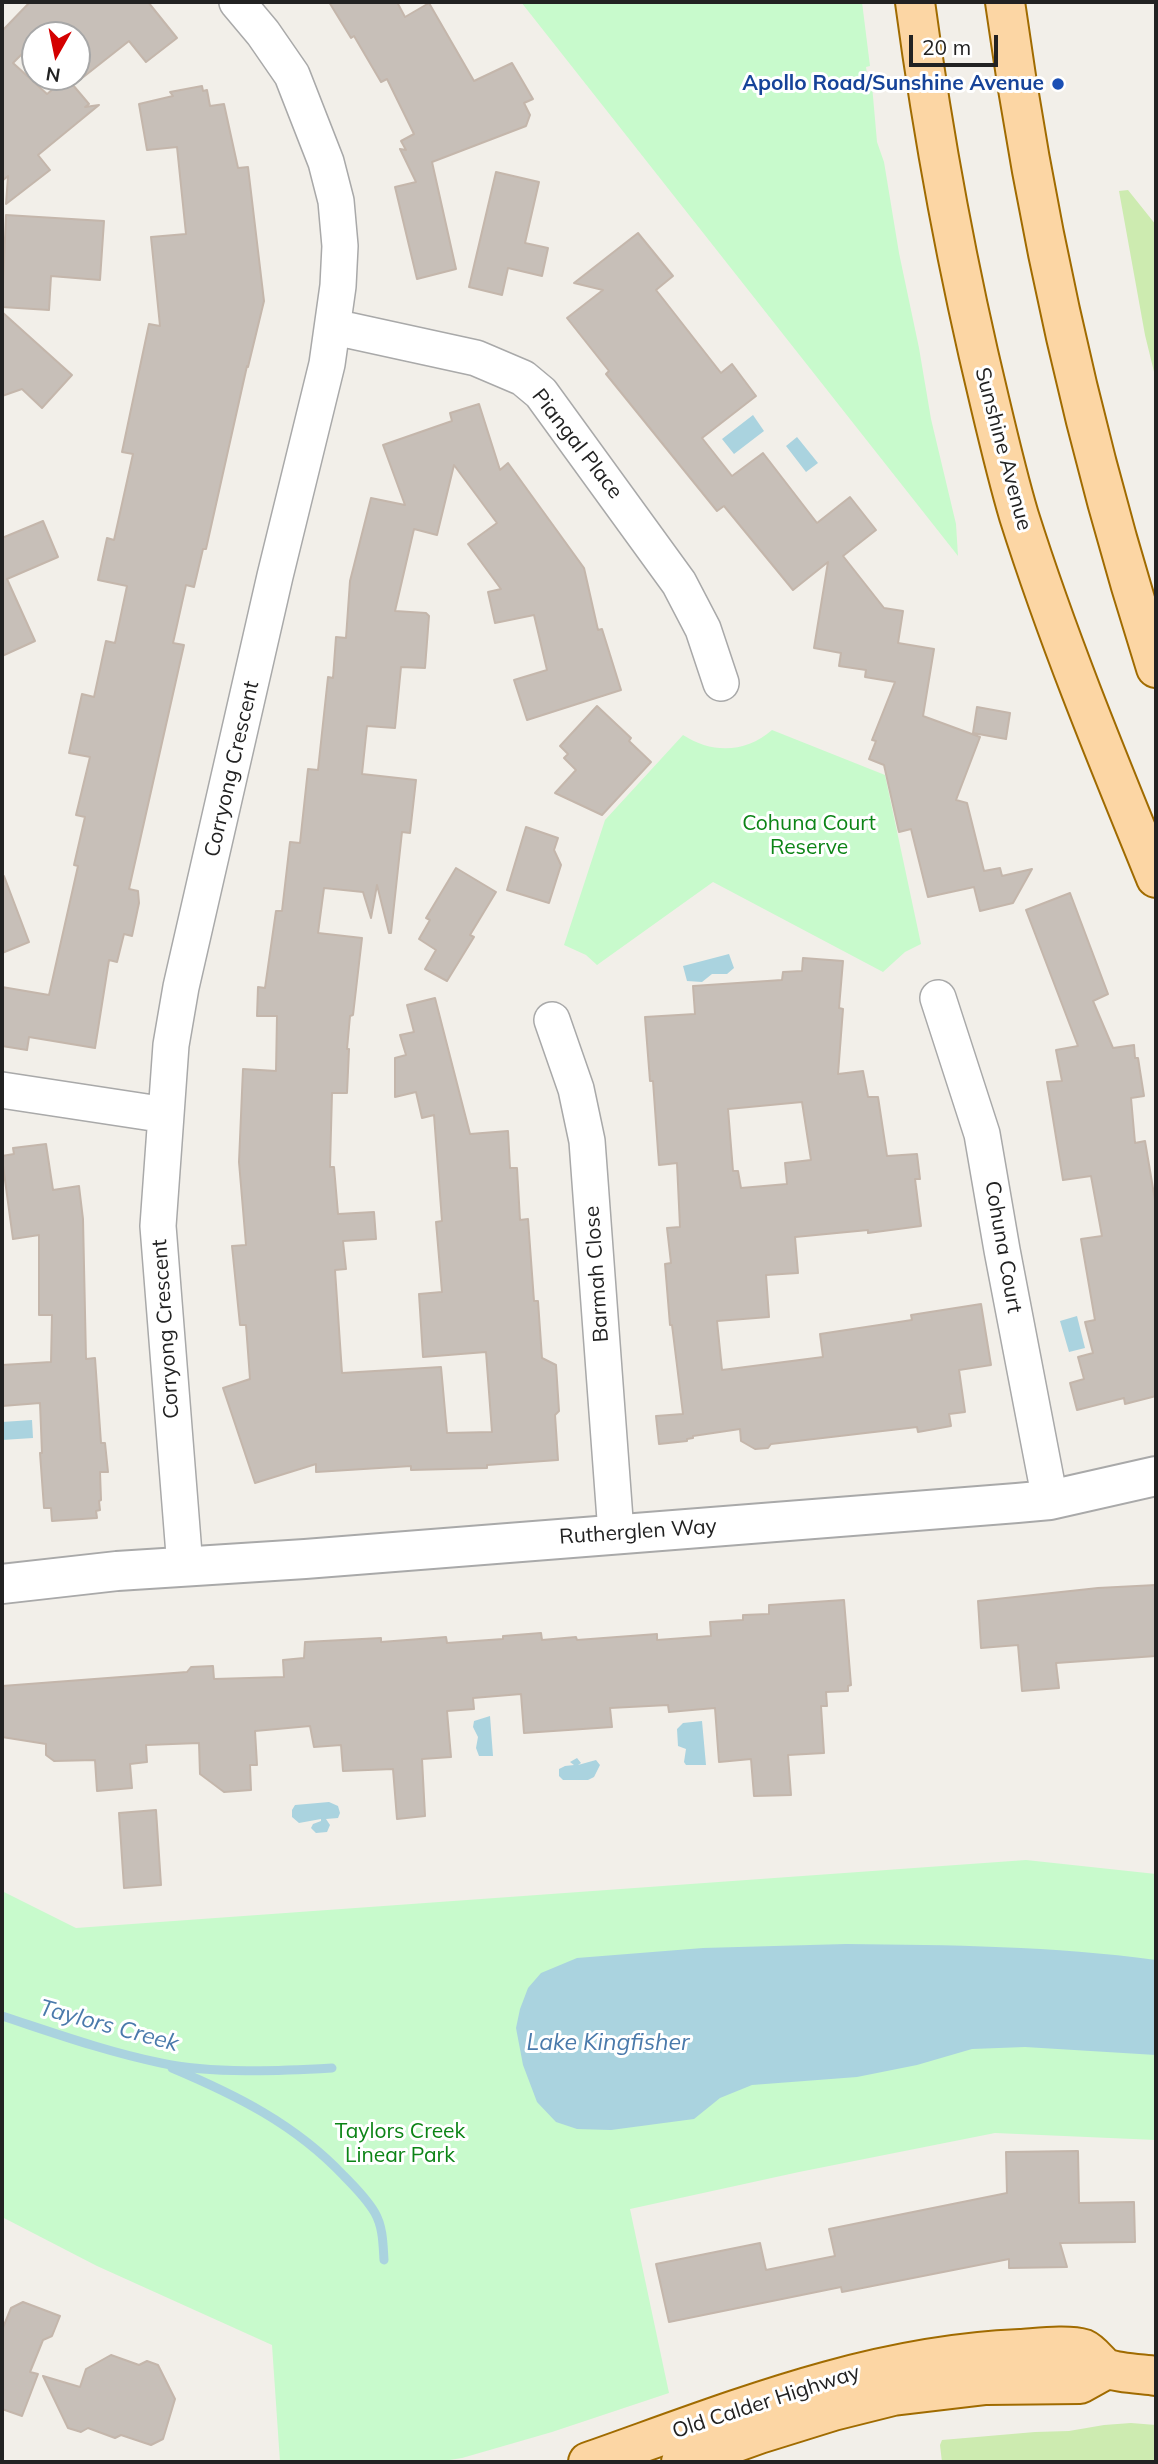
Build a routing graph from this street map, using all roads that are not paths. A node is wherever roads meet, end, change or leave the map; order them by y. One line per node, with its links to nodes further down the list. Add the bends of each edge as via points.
1 (237, 2): 4 (street, Corryong Crescent, via 292,75 326,162 340,246)
2 (915, 2): 7 (main road, Sunshine Avenue, via 960,268 1003,459 1071,668)
3 (1005, 2): 5 (main road, via 1032,169 1077,383)
4 (334, 327): 6 (street, Piangal Place, via 476,358 501,366 541,393 679,583 703,629); 11 (street, Corryong Crescent, via 175,1017)
5 (1156, 668)
6 (721, 683)
7 (1156, 878)
8 (938, 998): 13 (street, Cohuna Court, via 982,1134)
9 (552, 1020): 14 (street, Barmah Close, via 576,1088 587,1141)
10 (2, 1090): 11 (street)
11 (166, 1115): 16 (street, Corryong Crescent, via 159,1226)
12 (1156, 1476): 13 (street, Rutherglen Way)
13 (1050, 1500): 14 (street, Rutherglen Way)
14 (616, 1534): 16 (street, Rutherglen Way)
15 (2, 1567): 17 (street, Rutherglen Way)
16 (185, 1567): 17 (street, Rutherglen Way)
17 (117, 1571): 18 (street, Rutherglen Way)
18 (2, 1584)
19 (1156, 2376): 20 (main road, Old Calder Highway, via 1107,2369 1085,2350 1057,2348 960,2353)
20 (900, 2379): 21 (main road, Old Calder Highway, via 786,2391); 22 (main road, Old Calder Highway, via 833,2411)
21 (588, 2462)
22 (681, 2462)

